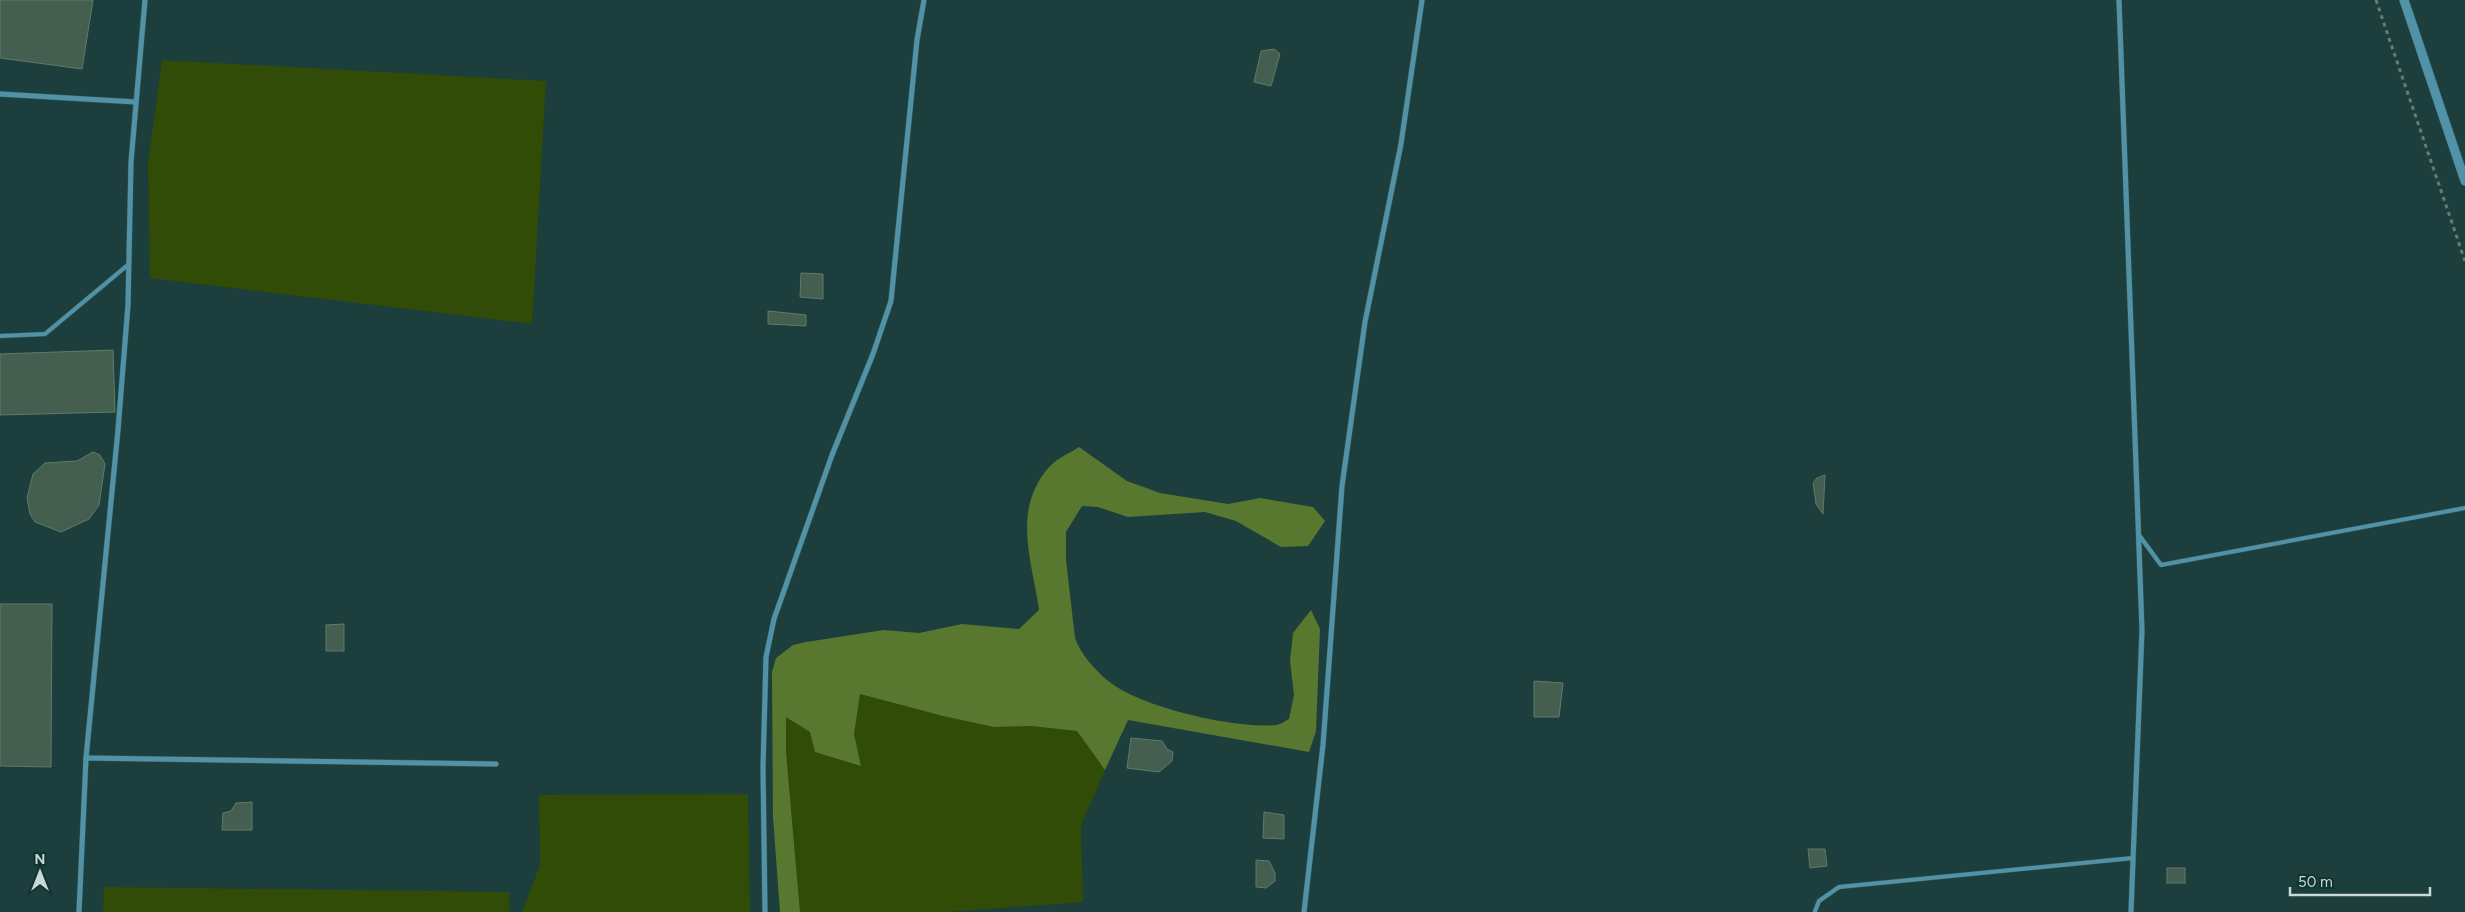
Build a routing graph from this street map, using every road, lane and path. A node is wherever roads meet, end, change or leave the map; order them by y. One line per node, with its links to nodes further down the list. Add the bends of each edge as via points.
1 (145, 0): 8 (street)
2 (924, 0): 20 (street, via 917,40 891,302 774,619 766,657 763,768)
3 (1422, 0): 21 (street, via 1401,144 1364,322 1342,486 1323,746)
4 (2119, 0): 14 (street)
5 (2376, 0): 10 (path)
6 (2404, 0): 9 (street)
7 (0, 94): 8 (street)
8 (136, 102): 11 (street)
9 (2465, 180)
10 (2465, 262)
11 (129, 264): 12 (lane, via 45,334); 15 (street, via 118,430)
12 (0, 336)
13 (2465, 508): 14 (lane, via 2161,565)
14 (2138, 533): 17 (street, via 2142,630)
15 (86, 758): 16 (street); 19 (street)
16 (496, 764)
17 (2133, 858): 18 (lane, via 1838,887 1819,901); 22 (street)
18 (1815, 911)
19 (79, 912)
20 (765, 912)
21 (1304, 912)
22 (2131, 912)

